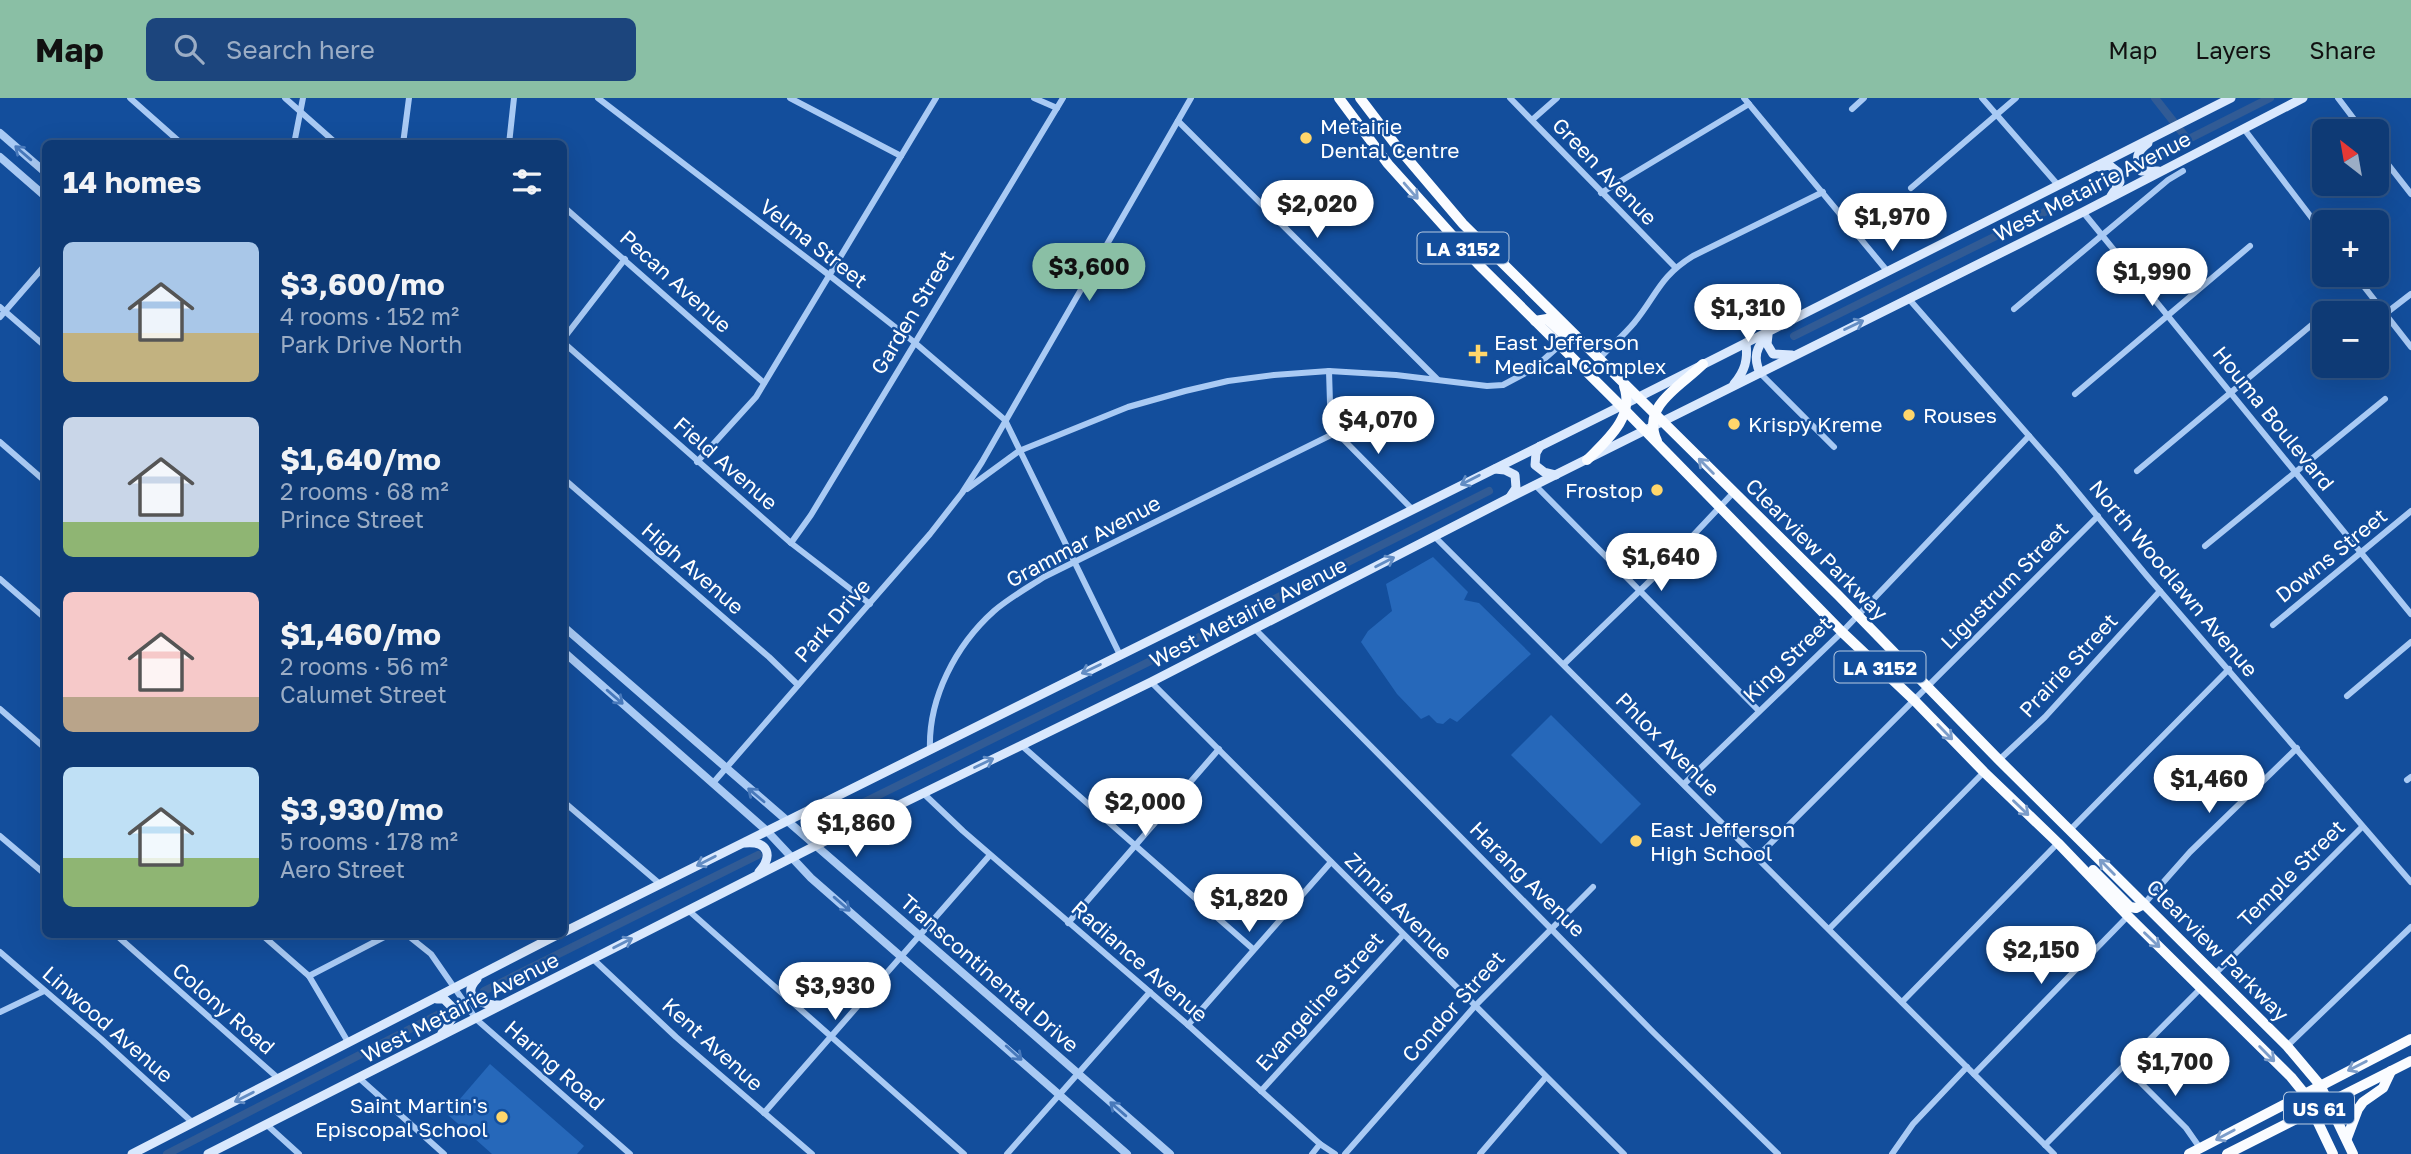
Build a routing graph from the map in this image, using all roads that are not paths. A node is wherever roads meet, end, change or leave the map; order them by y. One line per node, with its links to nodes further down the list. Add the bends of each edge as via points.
1 (130, 98): 33 (street)
2 (285, 98): 25 (street)
3 (303, 98): 25 (street)
4 (409, 98): 36 (street)
5 (514, 98): 37 (street)
6 (598, 98): 61 (street, Velma Street)
7 (790, 98): 38 (street)
8 (936, 98): 38 (street)
9 (1034, 98): 23 (street)
10 (1063, 98): 23 (street, Garden Street)
11 (1191, 98): 29 (street)
12 (1339, 98): 71 (highway, Clearview Parkway / LA 3152, one-way to 71, via 1420,202)
13 (1360, 98): 76 (highway, Clearview Parkway / LA 3152, via 1456,216)
14 (1510, 98): 28 (street, Green Avenue)
15 (1557, 98): 28 (street)
16 (1864, 98): 24 (street)
17 (1982, 98): 26 (street)
18 (2016, 98): 26 (street)
19 (2303, 98): 30 (main road, West Metairie Avenue)
20 (2338, 98): 27 (street)
21 (2225, 99): 32 (main road, West Metairie Avenue)
22 (1746, 101): 47 (street); 48 (street)
23 (1057, 108): 77 (street, Garden Street)
24 (1852, 109)
25 (301, 111): 34 (street); 35 (street)
26 (1997, 114): 45 (street); 46 (street)
27 (2354, 119)
28 (1532, 120): 48 (street, Green Avenue)
29 (1178, 121): 90 (street); 97 (street)
30 (2244, 129): 41 (main road, West Metairie Avenue); 54 (street)
31 (0, 133): 42 (street, one-way to 31)
32 (2161, 134): 41 (main road, via 2144,145 2136,163 2141,171); 43 (main road, West Metairie Avenue)
33 (177, 140)
34 (295, 140)
35 (333, 140)
36 (404, 140)
37 (509, 140)
38 (901, 156): 61 (street)
39 (0, 158): 49 (street)
40 (2389, 166): 50 (street)
41 (2165, 169): 51 (main road, West Metairie Avenue)
42 (42, 170)
43 (2085, 171): 45 (main road, West Metairie Avenue); 51 (main road, via 2109,165 2118,172 2120,182)
44 (2183, 171): 55 (street)
45 (2059, 184): 60 (main road, West Metairie Avenue)
46 (1911, 188)
47 (1823, 192): 59 (street); 60 (street)
48 (1601, 193): 59 (street, Green Avenue)
49 (42, 194)
50 (2411, 194)
51 (2104, 201): 53 (main road, West Metairie Avenue)
52 (567, 210): 57 (street, Pecan Avenue)
53 (2083, 212): 55 (street, Houma Boulevard); 64 (main road, West Metairie Avenue)
54 (2312, 218)
55 (2103, 237): 66 (street); 69 (street, Houma Boulevard)
56 (2250, 246): 69 (street)
57 (625, 259): 75 (street); 91 (street, Pecan Avenue)
58 (42, 268): 68 (street)
59 (1675, 268): 85 (street)
60 (1888, 272): 73 (main road, West Metairie Avenue)
61 (829, 275): 77 (street, Velma Street); 91 (street)
62 (2364, 287): 65 (street)
63 (2411, 295): 67 (street)
64 (1908, 298): 84 (main road, West Metairie Avenue, one-way to 64); 100 (street, North Woodlawn Avenue)
65 (2375, 301)
66 (2014, 309)
67 (2389, 311)
68 (2, 312): 80 (street)
69 (2166, 314): 93 (street); 94 (street, Houma Boulevard)
70 (2389, 319): 82 (street)
71 (1535, 321): 76 (highway, via 1547,319 1568,340); 81 (highway, Clearview Parkway / LA 3152)
72 (2312, 325): 94 (street)
73 (1777, 327): 74 (main road); 79 (main road, West Metairie Avenue)
74 (1768, 335): 84 (main road, via 1773,354); 89 (main road, via 1756,351)
75 (567, 336)
76 (1578, 338): 85 (highway, Clearview Parkway / LA 3152)
77 (914, 342): 97 (street, Velma Street); 122 (street, Garden Street)
78 (567, 343): 106 (street, Field Avenue)
79 (1746, 343): 83 (main road, West Metairie Avenue); 87 (main road)
80 (42, 344)
81 (1559, 346): 90 (street, via 1533,369 1503,385); 96 (highway, Clearview Parkway / LA 3152)
82 (2411, 347)
83 (1725, 353): 86 (main road, West Metairie Avenue); 87 (main road, via 1738,355)
84 (1794, 355): 89 (main road, West Metairie Avenue)
85 (1599, 359): 96 (highway, Clearview Parkway / LA 3152, via 1622,383)
86 (1703, 364): 96 (main road, West Metairie Avenue); 98 (highway, via 1665,397)
87 (1744, 368): 92 (main road)
88 (1329, 372): 90 (street); 99 (street); 104 (street, via 1275,374 1185,391 1128,407)
89 (1760, 373): 92 (main road, West Metairie Avenue); 103 (street)
90 (1437, 379)
91 (764, 383): 106 (street)
92 (1727, 390): 98 (main road, West Metairie Avenue)
93 (2074, 394)
94 (2232, 394): 108 (street); 109 (street, Houma Boulevard)
95 (2385, 399): 109 (street)
96 (1628, 404): 98 (highway, Clearview Parkway / LA 3152); 98 (highway, Clearview Parkway / LA 3152); 102 (main road, West Metairie Avenue); 105 (highway, via 1618,426)
97 (1005, 420): 104 (street); 114 (street)
98 (1653, 424): 105 (main road, West Metairie Avenue); 115 (highway, Clearview Parkway / LA 3152, one-way to 98); 117 (highway, Clearview Parkway / LA 3152, via 1660,447)
99 (1331, 435): 118 (street, via 1339,435); 126 (street, Grammar Avenue)
100 (2029, 436): 120 (street, North Woodlawn Avenue); 133 (street, King Street)
101 (0, 442): 111 (street)
102 (1541, 445): 107 (main road, West Metairie Avenue); 110 (main road, via 1535,465)
103 (1834, 447)
104 (1019, 451): 114 (street); 126 (street)
105 (1587, 460): 110 (main road, West Metairie Avenue)
106 (698, 462): 122 (street, Field Avenue)
107 (1491, 469): 116 (main road, via 1514,475 1516,488); 118 (main road, West Metairie Avenue, one-way to 118)
108 (2137, 471)
109 (2295, 473): 123 (street); 125 (street, Houma Boulevard)
110 (1556, 475): 113 (main road, West Metairie Avenue)
111 (42, 479)
112 (567, 482): 145 (street, High Avenue)
113 (1535, 485): 116 (main road, West Metairie Avenue); 129 (street)
114 (962, 492): 131 (street, Park Drive)
115 (1733, 493): 117 (street); 124 (highway, Clearview Parkway / LA 3152)
116 (1509, 498): 121 (main road, West Metairie Avenue)
117 (1719, 506): 127 (highway, Clearview Parkway / LA 3152); 129 (street)
118 (1412, 509): 141 (main road, West Metairie Avenue)
119 (2411, 512): 125 (street, Downs Street)
120 (2098, 516): 130 (street, North Woodlawn Avenue); 146 (street, Ligustrum Street)
121 (1436, 537): 136 (main road, West Metairie Avenue, one-way to 121); 142 (street, Phlox Avenue)
122 (790, 543): 131 (street, Field Avenue)
123 (2205, 547)
124 (1790, 548): 127 (highway); 133 (highway, Clearview Parkway / LA 3152)
125 (2361, 553): 132 (street, Houma Boulevard); 135 (street, Downs Street)
126 (1074, 562): 141 (street); 155 (street, Grammar Avenue, via 1016,594 965,644 936,704 929,730)
127 (1775, 564): 138 (highway, Clearview Parkway / LA 3152)
128 (0, 579): 134 (street)
129 (1639, 591): 142 (street); 150 (street)
130 (2161, 592): 143 (street, North Woodlawn Avenue); 156 (street, Prairie Street, via 2045,717)
131 (870, 604): 145 (street, Park Drive)
132 (2411, 614)
133 (1856, 615): 138 (street, King Street); 146 (highway, Clearview Parkway / LA 3152)
134 (42, 616)
135 (2273, 625)
136 (1254, 628): 144 (main road, West Metairie Avenue); 188 (street, Harang Avenue)
137 (567, 630): 157 (street, Transcontinental Drive)
138 (1842, 632): 148 (highway, Clearview Parkway / LA 3152); 150 (street, King Street)
139 (2411, 642): 147 (street)
140 (567, 655): 159 (street, one-way to 159)
141 (1120, 655): 155 (main road, West Metairie Avenue, one-way to 155)
142 (1563, 664): 160 (street, Phlox Avenue)
143 (2229, 669): 153 (street, North Woodlawn Avenue); 166 (street)
144 (1151, 681): 151 (main road, West Metairie Avenue); 154 (street, Zinnia Avenue)
145 (798, 685): 157 (street, Park Drive)
146 (1926, 687): 148 (street, Ligustrum Street); 156 (highway, Clearview Parkway / LA 3152)
147 (2347, 696)
148 (1914, 700): 158 (highway, Clearview Parkway / LA 3152, one-way to 158); 177 (street, Ligustrum Street)
149 (0, 709): 152 (street)
150 (1759, 711): 160 (street, King Street)
151 (1021, 745): 161 (main road, West Metairie Avenue, one-way to 151); 173 (street)
152 (42, 746)
153 (2297, 748): 165 (street, North Woodlawn Avenue); 184 (street, via 2190,852)
154 (1219, 749): 173 (street); 178 (street, Zinnia Avenue)
155 (930, 750): 162 (main road, West Metairie Avenue)
156 (1998, 760): 166 (highway, Clearview Parkway / LA 3152)
157 (725, 769): 159 (street, Park Drive); 164 (street, Transcontinental Drive, one-way to 157)
158 (1984, 772): 170 (highway, Clearview Parkway / LA 3152, one-way to 170); 190 (street)
159 (713, 783): 167 (street)
160 (1684, 784): 177 (street, Phlox Avenue)
161 (923, 793): 168 (main road, West Metairie Avenue); 175 (street, Radiance Avenue)
162 (830, 799): 164 (main road, West Metairie Avenue); 168 (main road, via 816,812 813,825 825,836)
163 (567, 805): 182 (street)
164 (787, 821): 167 (main road, West Metairie Avenue); 172 (street, Transcontinental Drive)
165 (2362, 827): 181 (street, North Woodlawn Avenue); 204 (street, Temple Street)
166 (2070, 830): 184 (highway, Clearview Parkway / LA 3152, one-way to 166)
167 (767, 831): 171 (main road, West Metairie Avenue); 176 (street)
168 (837, 835): 172 (main road, West Metairie Avenue)
169 (0, 836): 179 (street)
170 (2058, 843): 174 (highway, Clearview Parkway / LA 3152); 211 (street)
171 (739, 845): 180 (main road, via 758,843 765,848 766,864); 182 (main road, West Metairie Avenue, one-way to 182)
172 (817, 845): 176 (main road, West Metairie Avenue); 192 (street, Transcontinental Drive)
173 (1134, 846): 187 (street); 199 (street)
174 (2069, 854): 184 (highway, via 2084,861 2130,906); 186 (highway, Clearview Parkway / LA 3152)
175 (990, 855): 187 (street, Radiance Avenue); 192 (street)
176 (793, 857): 180 (main road, West Metairie Avenue); 201 (street, one-way to 201)
177 (1757, 857): 190 (street, Phlox Avenue)
178 (1331, 862): 193 (street, Zinnia Avenue); 199 (street)
179 (42, 871)
180 (755, 876): 185 (main road, West Metairie Avenue)
181 (2411, 882)
182 (660, 884): 191 (main road, West Metairie Avenue)
183 (1593, 887): 188 (street, Condor Street)
184 (2144, 904): 204 (highway, Clearview Parkway / LA 3152)
185 (688, 910): 202 (main road, West Metairie Avenue, one-way to 185); 217 (street)
186 (2128, 916): 206 (highway, Clearview Parkway / LA 3152, one-way to 206); 227 (street)
187 (1068, 923): 209 (street, Radiance Avenue)
188 (1551, 927): 213 (street, Condor Street); 259 (street, Harang Avenue)
189 (2411, 927): 221 (street)
190 (1829, 929): 211 (street, Phlox Avenue)
191 (567, 930)
192 (919, 935): 201 (street); 226 (street, Transcontinental Drive)
193 (1403, 935): 213 (street, Zinnia Avenue); 232 (street, Evangeline Street)
194 (120, 938): 230 (street, Colony Road)
195 (266, 938): 205 (street)
196 (382, 938): 205 (street)
197 (411, 938): 207 (street, Haring Road, via 430,954)
198 (551, 938): 203 (main road, West Metairie Avenue)
199 (1253, 949): 216 (street)
200 (0, 953): 208 (street, Linwood Avenue)
201 (902, 956): 217 (street); 234 (street, one-way to 234)
202 (593, 959): 212 (main road, West Metairie Avenue); 237 (street, Kent Avenue)
203 (483, 974): 207 (main road, West Metairie Avenue); 212 (main road, via 473,983 475,1000 498,1006)
204 (2216, 974): 221 (highway, Clearview Parkway / LA 3152)
205 (309, 976): 220 (street)
206 (2201, 988): 223 (street); 233 (highway, Clearview Parkway / LA 3152, one-way to 233)
207 (454, 989): 210 (main road, West Metairie Avenue); 215 (street, Haring Road)
208 (44, 991): 214 (street); 238 (street, Linwood Avenue)
209 (1150, 992): 216 (street, Radiance Avenue); 226 (street)
210 (433, 1000): 219 (main road, via 444,999 454,1009 446,1029); 220 (main road, West Metairie Avenue)
211 (1902, 1002): 224 (street, Phlox Avenue)
212 (506, 1003): 215 (main road, West Metairie Avenue)
213 (1475, 1006): 228 (street, Zinnia Avenue); 257 (street, Condor Street)
214 (0, 1012)
215 (475, 1019): 219 (main road, West Metairie Avenue); 249 (street, Haring Road)
216 (1188, 1025): 232 (street, Radiance Avenue)
217 (831, 1037): 237 (street); 251 (street)
218 (2411, 1039): 231 (highway, US 61, one-way to 231)
219 (433, 1041): 229 (main road, West Metairie Avenue)
220 (348, 1042): 230 (main road, West Metairie Avenue)
221 (2287, 1046): 231 (highway, Clearview Parkway / LA 3152)
222 (2411, 1061): 225 (highway, US 61)
223 (2124, 1066): 242 (street); 243 (street, via 2194,1137)
224 (1967, 1067): 227 (street, Phlox Avenue); 260 (street, via 1913,1124)
225 (2391, 1071): 235 (highway, US 61); 240 (highway, via 2383,1088 2358,1109)
226 (1079, 1074): 234 (street); 254 (street, Transcontinental Drive, one-way to 226)
227 (1974, 1074): 242 (street, Phlox Avenue)
228 (1546, 1077): 244 (street, Zinnia Avenue); 258 (street)
229 (359, 1078): 239 (main road, West Metairie Avenue); 248 (street)
230 (279, 1079): 238 (main road, West Metairie Avenue, one-way to 238)
231 (2320, 1085): 233 (highway, US 61); 235 (highway, Clearview Parkway / LA 3152)
232 (1261, 1091): 241 (street, Radiance Avenue)
233 (2304, 1093): 236 (highway, Clearview Parkway / LA 3152); 243 (highway, US 61, one-way to 243)
234 (1060, 1095): 252 (street); 253 (street)
235 (2330, 1103): 236 (highway, US 61); 240 (highway, Clearview Parkway / LA 3152)
236 (2313, 1111): 262 (highway, US 61); 263 (highway, LA 3152)
237 (764, 1113): 250 (street, Kent Avenue)
238 (193, 1123): 245 (main road, West Metairie Avenue)
239 (267, 1125): 246 (main road, West Metairie Avenue); 247 (street)
240 (2347, 1138): 264 (highway, Clearview Parkway / LA 3152)
241 (1320, 1144): 255 (street); 256 (street, Radiance Avenue)
242 (2045, 1145): 261 (street, Phlox Avenue)
243 (2195, 1151)
244 (1620, 1153)
245 (132, 1154)
246 (208, 1154)
247 (299, 1154)
248 (444, 1154)
249 (630, 1154)
250 (811, 1154)
251 (964, 1154)
252 (1007, 1154)
253 (1127, 1154)
254 (1170, 1154)
255 (1312, 1154)
256 (1335, 1154)
257 (1345, 1154)
258 (1480, 1154)
259 (1778, 1154)
260 (1892, 1154)
261 (2054, 1154)
262 (2227, 1154)
263 (2333, 1154)
264 (2353, 1154)

